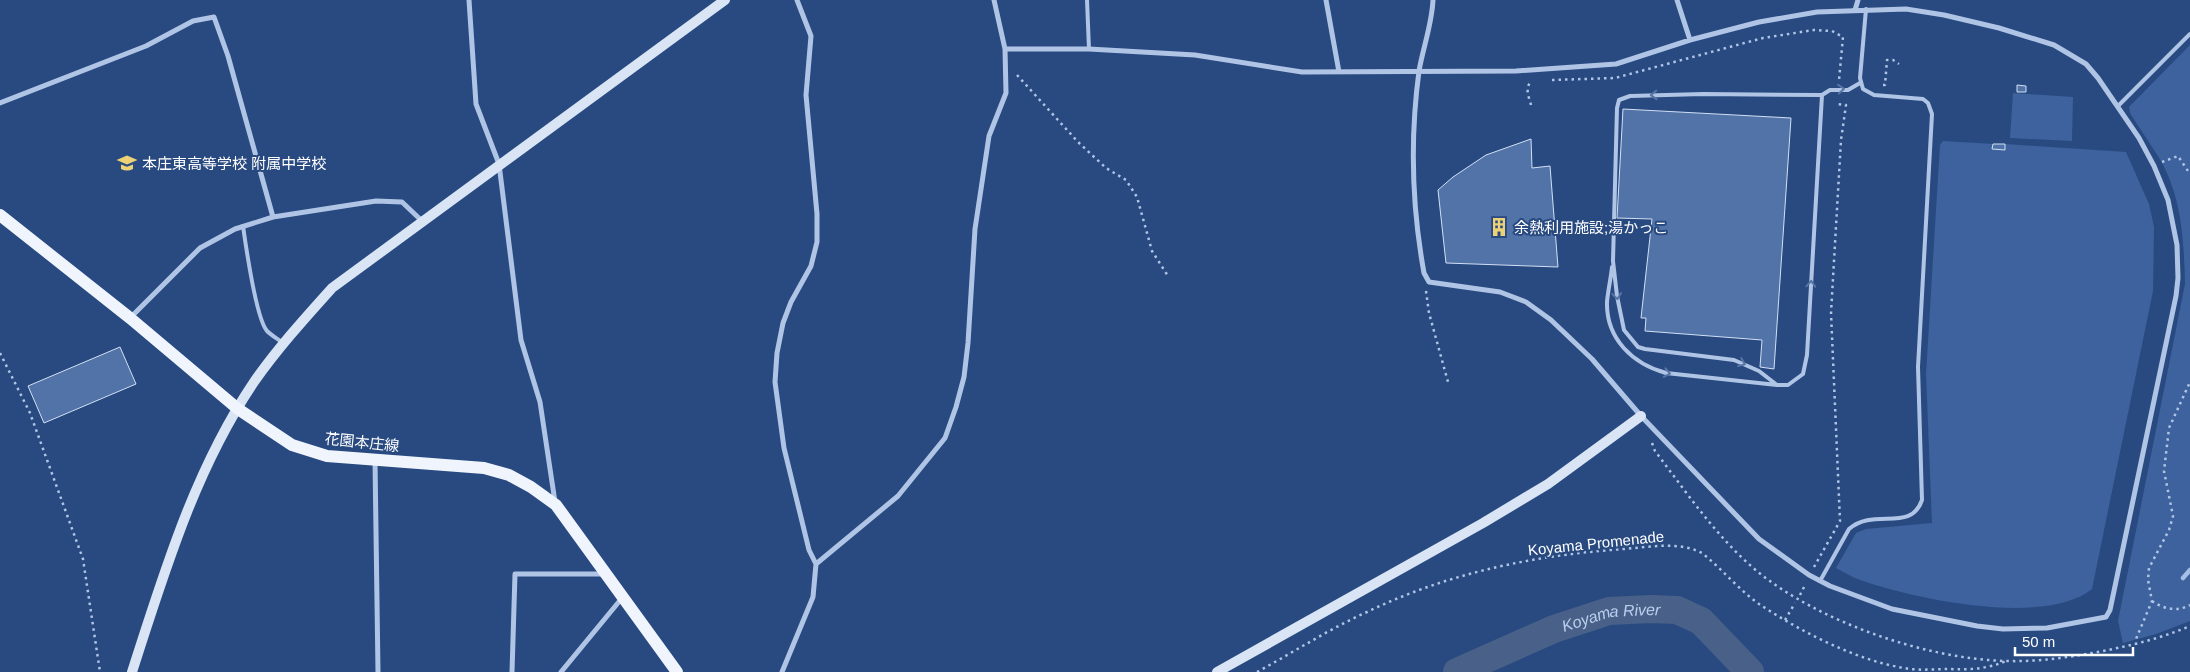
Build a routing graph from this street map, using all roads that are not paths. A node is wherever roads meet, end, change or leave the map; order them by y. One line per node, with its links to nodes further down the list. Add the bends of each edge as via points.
1 (469, 0): 22 (street, via 476,104)
2 (725, 0): 22 (street)
3 (797, 0): 35 (street, via 811,36 806,95 817,242 811,266 783,323 775,382 784,448 809,550)
4 (994, 0): 14 (street)
5 (1087, 0): 15 (lane)
6 (1326, 0): 16 (street)
7 (1432, 0): 17 (street)
8 (1677, 0): 13 (street)
9 (1858, 0): 11 (street)
10 (1866, 9): 11 (street); 18 (lane); 21 (street, via 1906,9 1944,15 2054,45 2086,64)
11 (1855, 10): 13 (street, via 1788,16)
12 (2190, 34): 21 (lane)
13 (1690, 40): 17 (street, via 1616,64 1516,71)
14 (1005, 49): 15 (street); 35 (street, via 1006,93 989,136 975,229 964,377 945,438 898,496)
15 (1089, 49): 16 (street, via 1195,55 1280,69)
16 (1339, 72): 17 (street)
17 (1419, 72): 32 (street, via 1414,193 1426,279 1434,283 1500,292 1526,302 1551,320 1592,359)
18 (1860, 82): 19 (lane, one-way to 18, via 1830,90 1848,90); 37 (lane, via 1874,95 1923,99 1932,114 1918,367 1922,500 1918,510 1909,516 1855,523 1848,529)
19 (1822, 95): 27 (lane, one-way to 27, via 1703,94 1630,96 1619,100); 30 (lane, one-way to 19, via 1788,385 1803,374 1808,355)
20 (0, 103): 24 (street, via 146,46 193,22 214,17)
21 (2118, 106): 37 (street, via 2154,166 2172,214 2178,278 2109,614 2102,620 2047,628 2003,629 1892,609 1846,594)
22 (499, 164): 25 (street); 34 (street, via 521,340 540,402)
23 (0, 215): 28 (main road, 花園本庄線)
24 (273, 217): 25 (street, via 376,201 402,202); 26 (street)
25 (422, 221): 29 (street, via 332,288)
26 (243, 226): 28 (street, via 200,248); 29 (lane, via 262,320 266,330)
27 (1613, 261): 30 (lane, one-way to 30, via 1622,324 1638,347 1734,360 1759,371); 30 (lane, one-way to 30, via 1607,302 1610,320 1618,343 1637,361 1666,373)
28 (130, 318): 31 (main road, 花園本庄線)
29 (284, 344): 31 (street)
30 (1777, 385)
31 (238, 409): 33 (main road, 花園本庄線, via 292,445 327,456); 39 (street, via 196,487)
32 (1641, 416): 37 (street, via 1759,539); 45 (street, via 1548,484)
33 (375, 460): 34 (main road, 花園本庄線, via 484,468 531,486); 40 (street)
34 (556, 506): 36 (main road, 花園本庄線)
35 (816, 564): 44 (street, via 813,597)
36 (604, 574): 38 (main road, 花園本庄線); 41 (street, via 515,574)
37 (1820, 581)
38 (622, 598): 42 (street); 43 (main road, 花園本庄線)
39 (132, 672)
40 (378, 672)
41 (512, 672)
42 (560, 672)
43 (677, 672)
44 (782, 672)
45 (1217, 672)

